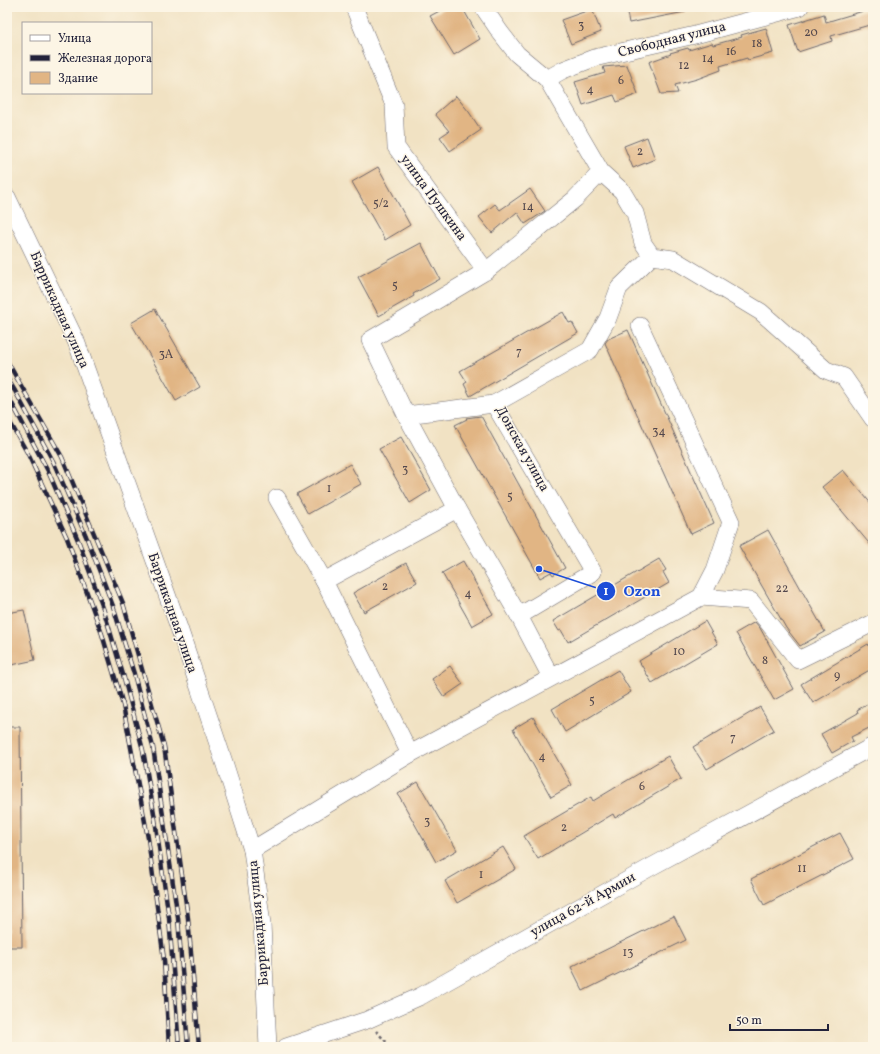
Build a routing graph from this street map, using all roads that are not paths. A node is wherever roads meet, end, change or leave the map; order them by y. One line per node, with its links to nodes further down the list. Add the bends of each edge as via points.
1 (354, 7): 8 (street, улица Пушкина, via 394,105 396,147)
2 (483, 7): 4 (street, via 517,54)
3 (800, 7): 4 (street, Свободная улица, via 594,58)
4 (547, 79): 5 (street)
5 (601, 172): 7 (street, via 622,191 635,213 644,244); 8 (street, via 575,199)
6 (7, 197): 22 (street, Баррикадная улица, via 76,341 179,628)
7 (652, 256): 10 (street, Донская улица, via 619,288 608,318 590,350); 12 (street, via 673,259 761,312 826,370 844,377)
8 (486, 271): 11 (street, via 370,340)
9 (640, 326): 16 (street, via 731,522 715,570)
10 (494, 404): 11 (street); 17 (street, Донская улица, via 593,572)
11 (406, 415): 14 (street)
12 (873, 418)
13 (277, 498): 15 (street)
14 (457, 509): 15 (street); 17 (street)
15 (324, 581): 21 (street)
16 (701, 597): 18 (street, via 751,601 798,660); 19 (street)
17 (520, 616): 19 (street)
18 (873, 623)
19 (552, 677): 21 (street)
20 (873, 746): 24 (street, улица 62-й Армии, via 421,996 367,1020)
21 (410, 754): 22 (street)
22 (252, 850): 23 (street, Баррикадная улица, via 262,924)
23 (268, 1047)
24 (286, 1047)

